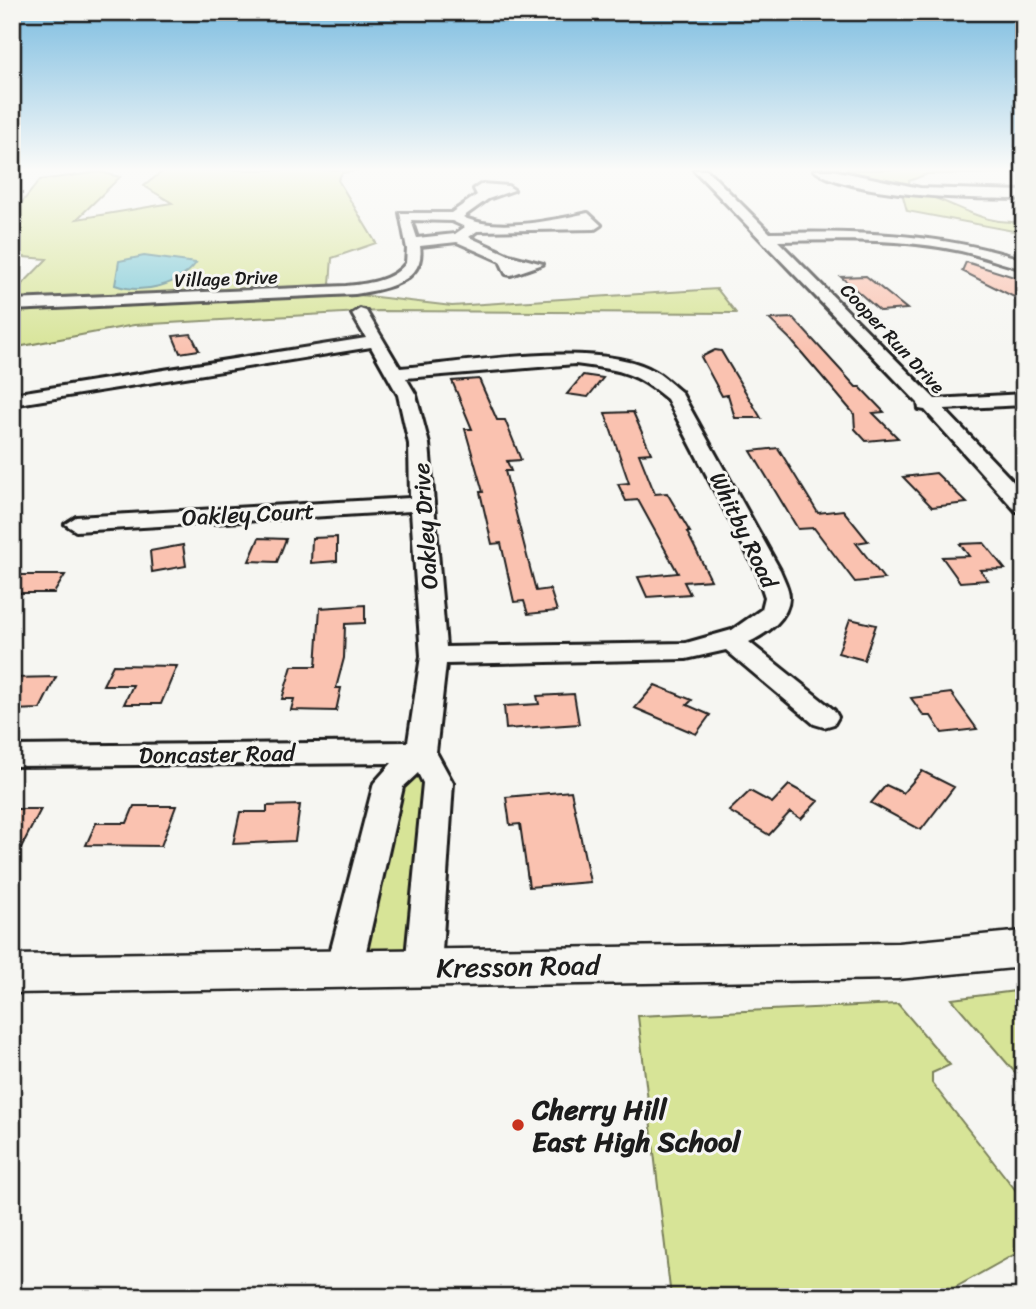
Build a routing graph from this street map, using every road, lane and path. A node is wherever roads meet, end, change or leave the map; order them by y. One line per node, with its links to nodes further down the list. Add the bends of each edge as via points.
1 (408, 231): 6 (street, Village Drive)
2 (468, 231): 5 (street)
3 (762, 231): 4 (street, Cooper Run Drive)
4 (768, 237): 8 (street, via 908,237); 15 (street, Cooper Run Drive)
5 (459, 238): 6 (street); 7 (street)
6 (411, 243): 9 (street, Village Drive, via 415,255 404,274 346,291)
7 (506, 259)
8 (1024, 265)
9 (12, 305)
10 (359, 314): 11 (street, Oakley Drive)
11 (378, 341): 12 (street, Oakley Drive); 14 (street)
12 (397, 374): 16 (street, Oakley Drive, via 419,444); 19 (street, Whitby Road, via 575,359 626,366 664,385 694,430 768,570 777,597 772,611 750,632)
13 (1024, 399): 15 (street)
14 (12, 400)
15 (926, 405): 17 (street, Cooper Run Drive)
16 (421, 503): 18 (street, Oakley Court); 20 (street, Oakley Drive)
17 (1024, 506)
18 (76, 524)
19 (730, 640): 20 (street, Whitby Road, via 686,651); 21 (street)
20 (434, 656): 22 (street, Oakley Drive)
21 (824, 717)
22 (421, 752): 23 (street, Doncaster Road); 25 (street, via 438,783); 26 (street, via 389,783)
23 (12, 756)
24 (1024, 949): 25 (street, Kresson Road, via 898,961)
25 (423, 967): 26 (street, Kresson Road)
26 (344, 969): 27 (street, Kresson Road)
27 (12, 974)

